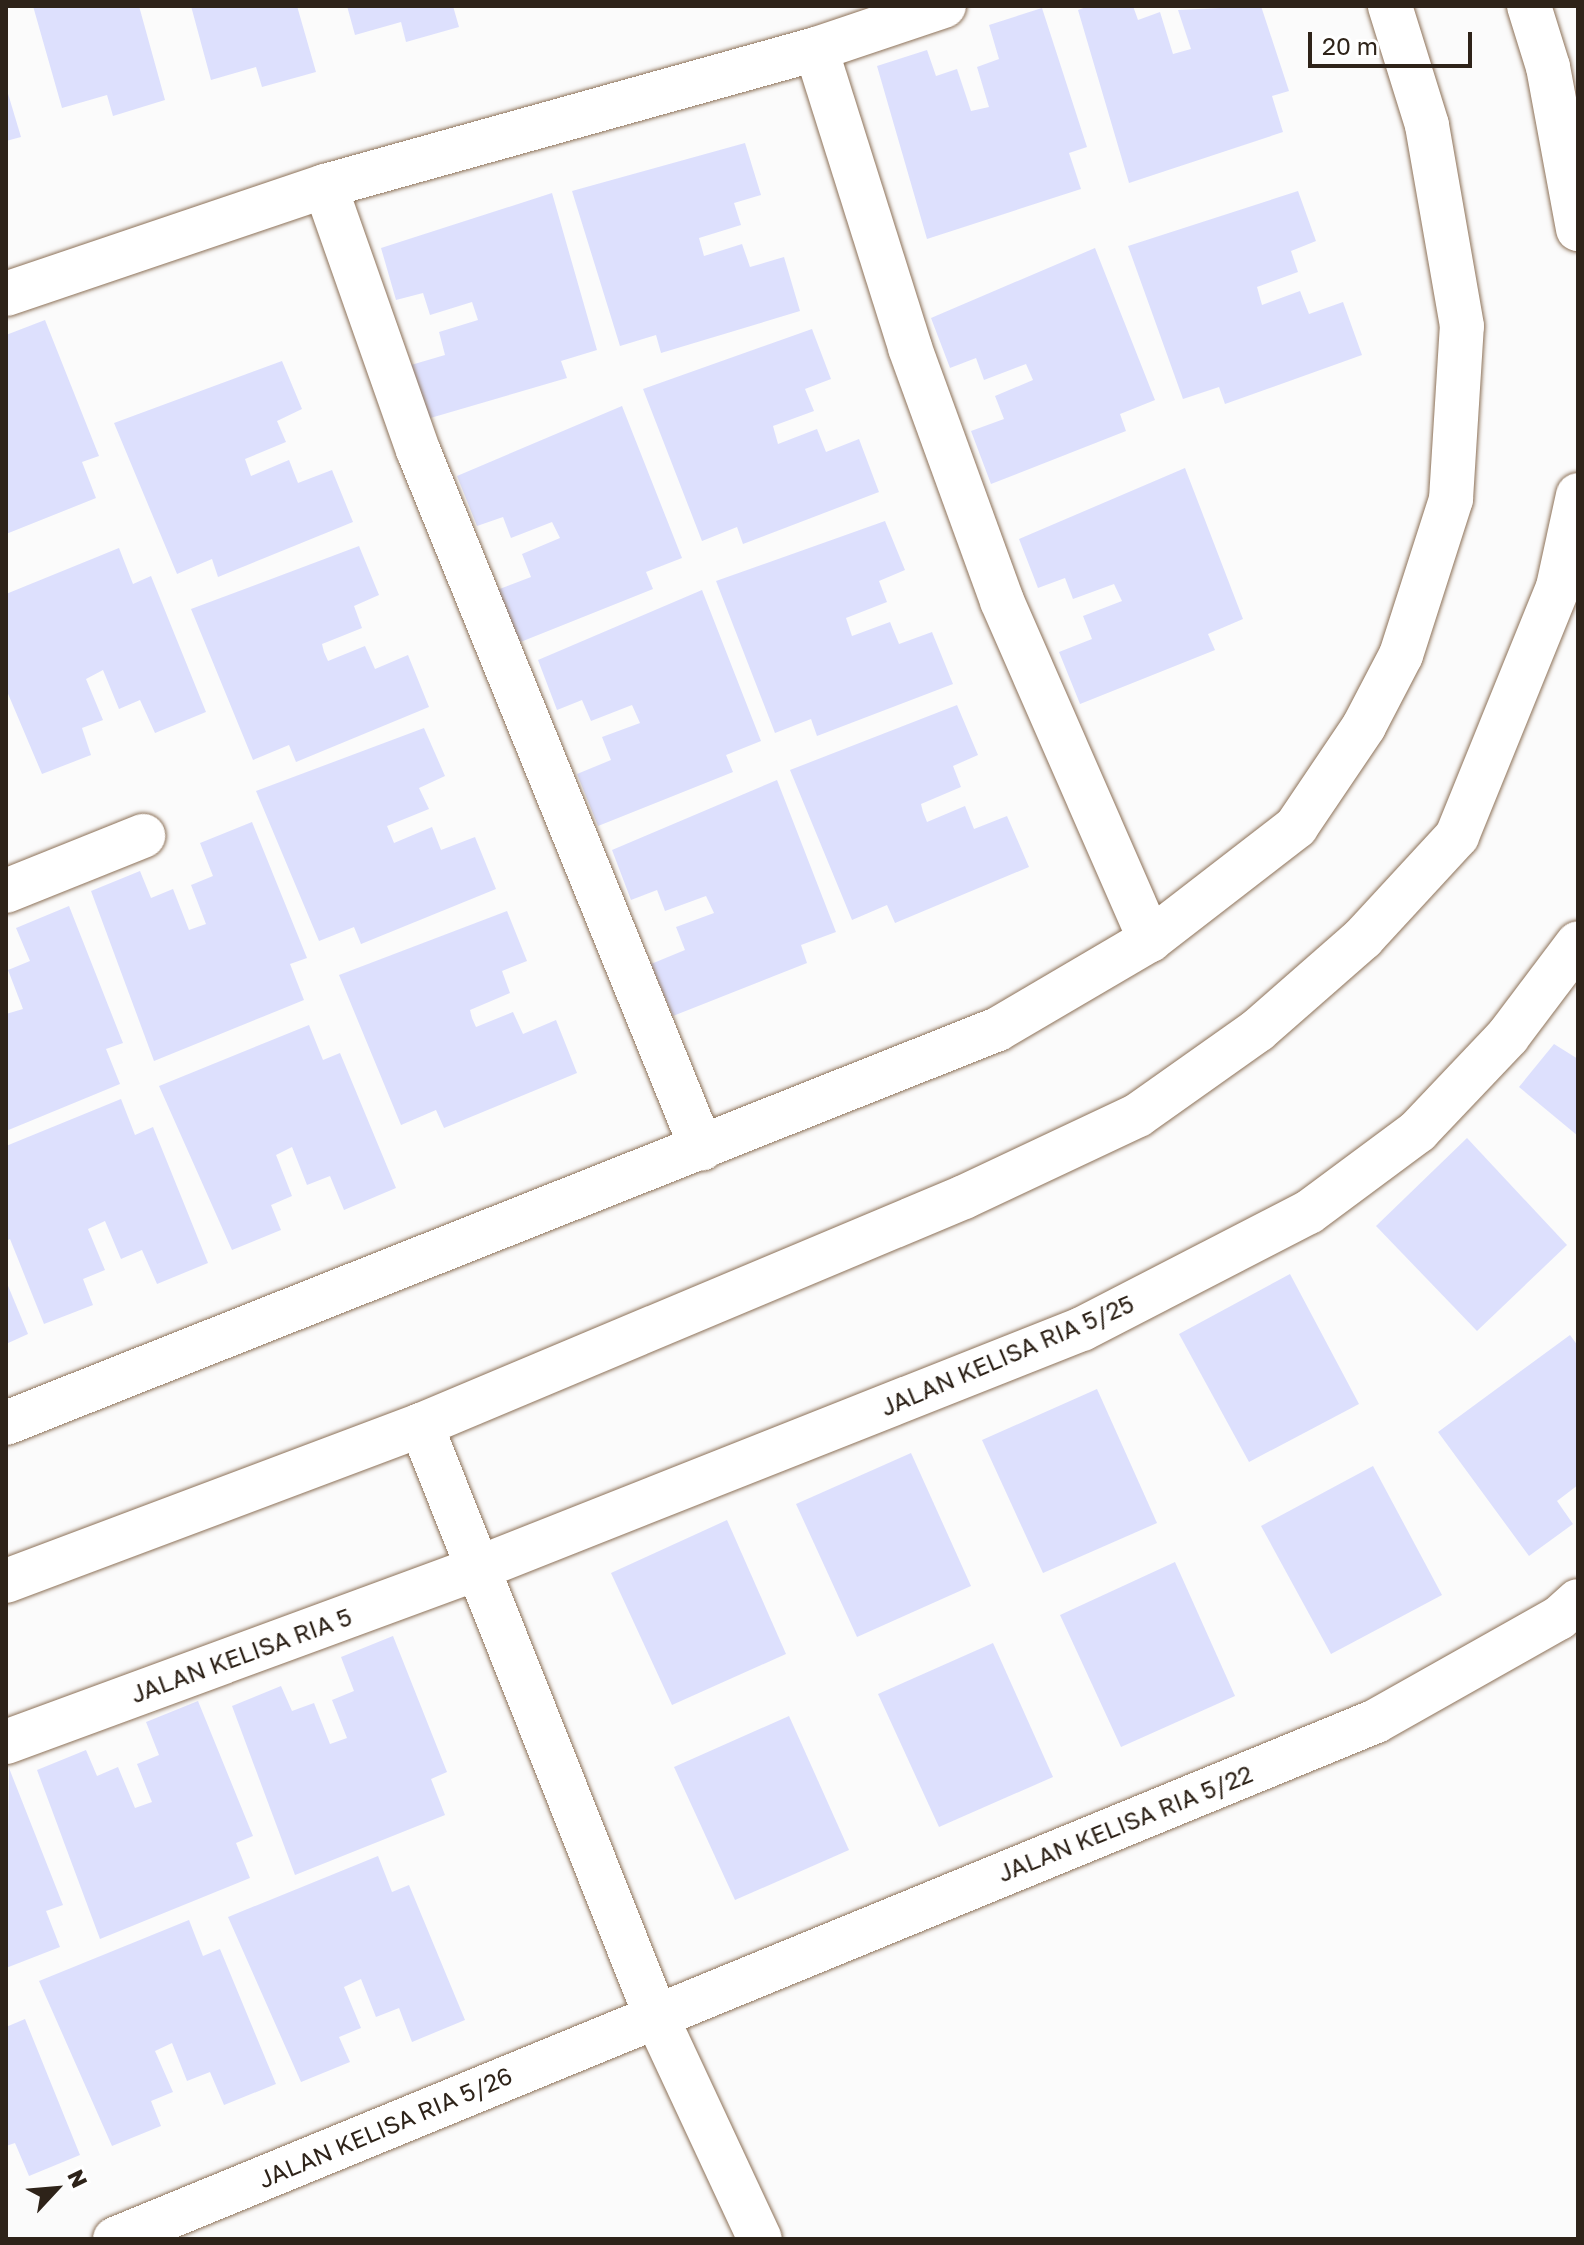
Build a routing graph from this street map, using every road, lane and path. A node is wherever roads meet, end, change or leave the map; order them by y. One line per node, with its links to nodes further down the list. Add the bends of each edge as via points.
1 (944, 6): 4 (street)
2 (1390, 6): 11 (street, via 1427,125 1462,326 1451,499 1401,655 1364,726 1296,827)
3 (1529, 6): 6 (street, via 1548,67)
4 (816, 49): 5 (street); 11 (street, via 910,348 1002,601)
5 (325, 186): 7 (street); 13 (street, via 418,450)
6 (1578, 229)
7 (6, 294)
8 (1578, 495): 15 (street, via 1558,587 1457,836 1363,938 1258,1030 1138,1115 964,1197)
9 (143, 836): 10 (street)
10 (6, 891)
11 (1150, 940): 13 (street, via 998,1029)
12 (1578, 943): 16 (street, JALAN KELISA RIA 5/25, via 1508,1036 1418,1131 1309,1212 1082,1329)
13 (702, 1149): 14 (street)
14 (6, 1423)
15 (421, 1425): 16 (street); 17 (street)
16 (476, 1569): 19 (street, JALAN KELISA RIA 5); 20 (street)
17 (6, 1581)
18 (1578, 1601): 20 (street, JALAN KELISA RIA 5/22, via 1559,1618 1376,1721)
19 (6, 1742)
20 (655, 2014): 21 (street, JALAN KELISA RIA 5/26); 22 (street)
21 (115, 2239)
22 (760, 2239)

